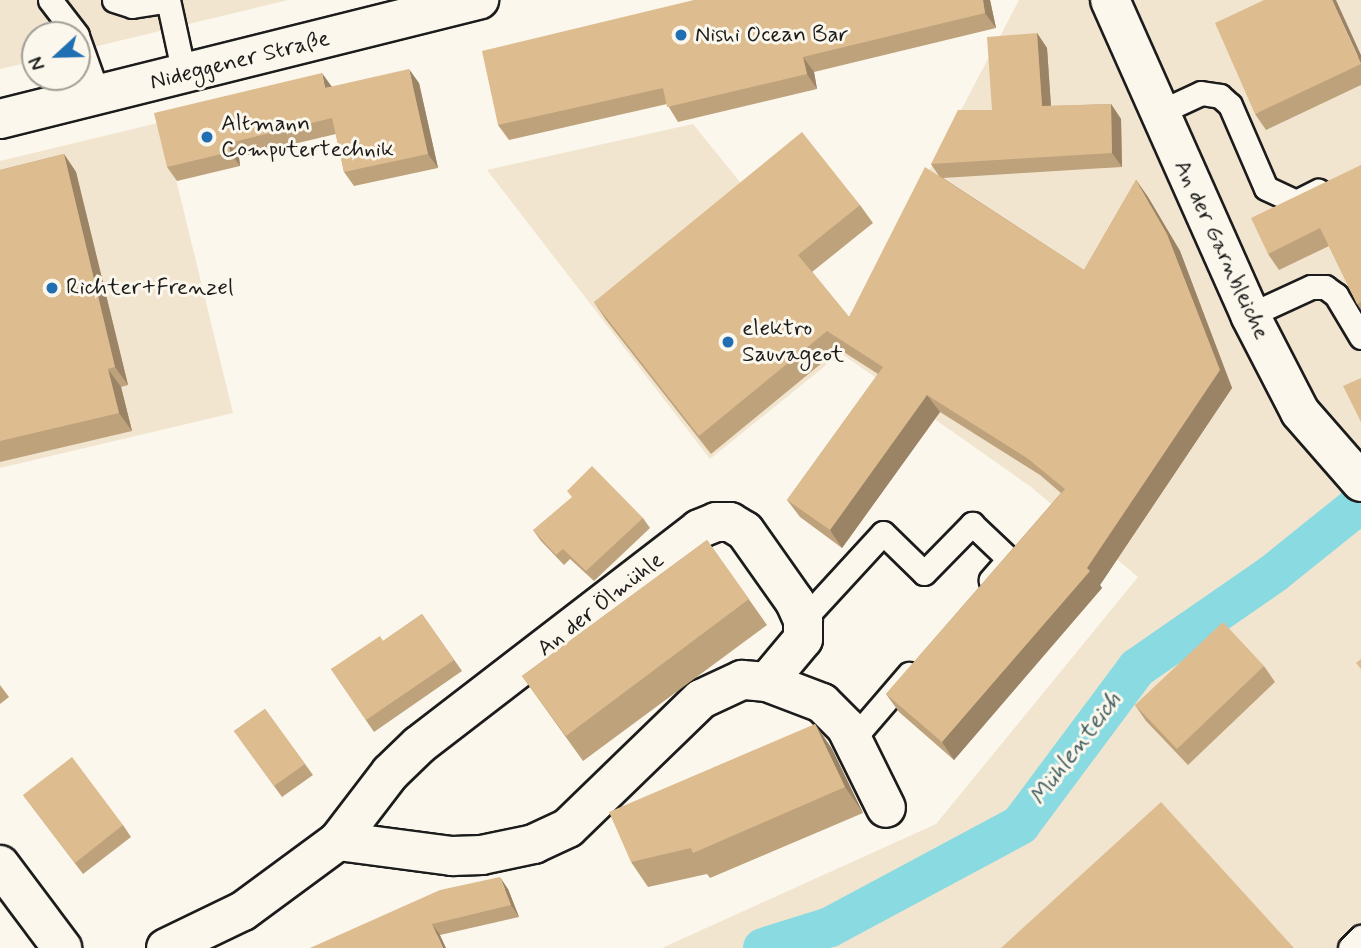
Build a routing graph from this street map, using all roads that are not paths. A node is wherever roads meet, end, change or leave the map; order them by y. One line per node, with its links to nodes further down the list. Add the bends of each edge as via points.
1 (50, 0): 6 (lane)
2 (114, 0): 3 (lane, via 132,6)
3 (168, 0): 7 (lane)
4 (479, 0): 7 (street, Nideggener Straße)
5 (1110, 0): 10 (street, An der Garnbleiche)
6 (66, 21)
7 (184, 74): 9 (street, Nideggener Straße)
8 (91, 75): 9 (lane)
9 (98, 95): 11 (street, Nideggener Straße)
10 (1158, 113): 12 (lane, via 1201,93 1220,96 1230,105 1266,188 1279,197 1296,202); 13 (street, An der Garnbleiche)
11 (0, 119)
12 (1345, 178)
13 (1250, 315): 14 (lane, via 1311,287 1325,287 1336,295); 15 (street, An der Garnbleiche, via 1300,412)
14 (1361, 337)
15 (1357, 477)
16 (972, 601): 17 (lane, via 1009,559 972,524 924,573 883,533)
17 (803, 620): 19 (street, via 803,639); 22 (street, An der Ölmühle, via 745,531 730,522 699,529 419,745 390,773)
18 (927, 654): 20 (lane)
19 (767, 682): 20 (street, via 822,703); 22 (street, via 742,680 701,699 568,828 534,844 453,856)
20 (853, 739): 21 (street)
21 (886, 808)
22 (338, 841): 26 (street, An der Ölmühle, via 243,911)
23 (0, 865): 25 (street)
24 (1361, 937): 27 (lane)
25 (43, 941)
26 (166, 948)
27 (1349, 948)

